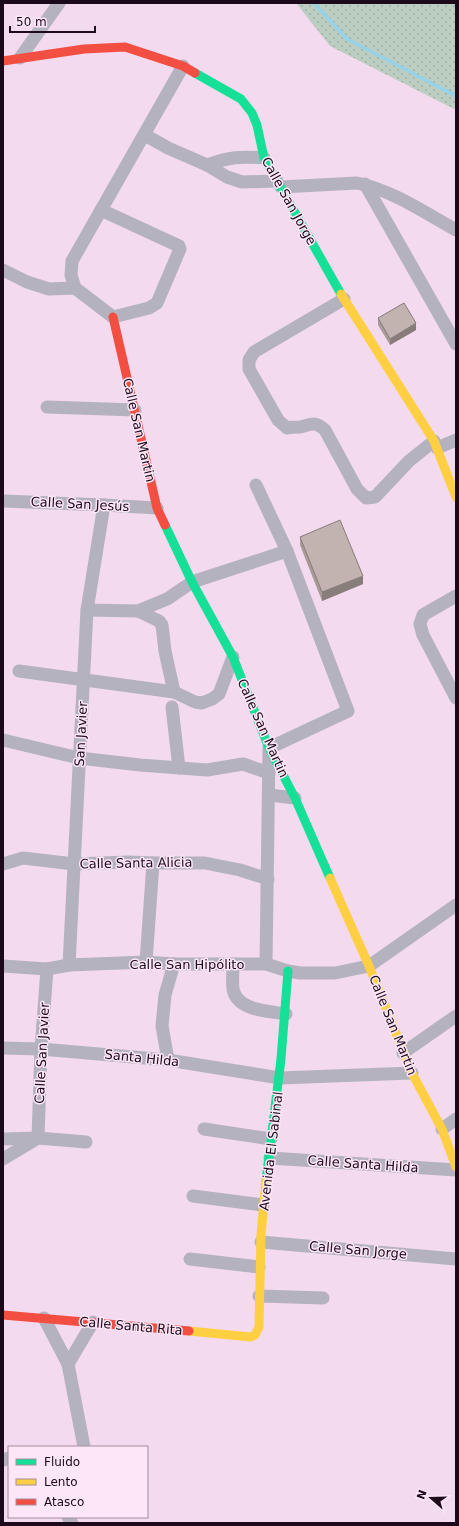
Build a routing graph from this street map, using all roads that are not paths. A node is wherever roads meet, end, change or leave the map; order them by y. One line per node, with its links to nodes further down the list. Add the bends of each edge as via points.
1 (59, 3): 2 (street)
2 (20, 58): 3 (street, Calle San Jorge); 4 (street, Calle San Jorge, via 125,46)
3 (3, 61)
4 (183, 66): 5 (street); 6 (street, Calle San Jorge, via 241,99 252,113 257,125)
5 (145, 136): 7 (street); 10 (street)
6 (264, 158): 7 (street, via 233,157); 8 (street, Calle San Jorge)
7 (207, 165): 8 (street, via 227,177 242,182)
8 (279, 184): 9 (street); 14 (street, Calle San Jorge)
9 (365, 184): 11 (street, via 388,193); 16 (street)
10 (101, 210): 13 (street, via 72,262); 15 (street, via 180,246 158,303 149,308)
11 (456, 230)
12 (3, 270): 13 (street, via 49,289)
13 (75, 288): 15 (street)
14 (344, 299): 20 (street, Calle San Jorge); 20 (street, via 254,352 248,360 249,369 278,420 287,428 319,424 325,430 357,489 366,498 375,497 409,461)
15 (113, 317): 18 (street, Calle San Martin)
16 (456, 344)
17 (46, 407): 18 (street)
18 (135, 410): 25 (street, Calle San Martin)
19 (456, 440): 20 (street)
20 (435, 444): 22 (street, Calle San Jorge)
21 (256, 485): 26 (street)
22 (456, 497)
23 (3, 501): 24 (street, Calle San Jesús)
24 (104, 505): 25 (street, Calle San Jesús); 29 (street, San Javier)
25 (157, 508): 27 (street, Calle San Martin)
26 (287, 552): 27 (street); 40 (street, via 348,711)
27 (192, 582): 30 (street, via 167,599); 31 (street, Calle San Martin)
28 (456, 596): 36 (street, via 423,615 420,624 423,635)
29 (88, 610): 30 (street); 33 (street, San Javier)
30 (138, 611): 35 (street, via 162,625)
31 (233, 657): 37 (street, via 219,694 202,703); 40 (street, Calle San Martin)
32 (19, 671): 33 (street)
33 (83, 679): 34 (street); 41 (street, San Javier)
34 (155, 689): 35 (street); 38 (street)
35 (174, 692): 37 (street)
36 (456, 698)
37 (195, 702): 38 (street)
38 (172, 707): 42 (street)
39 (3, 740): 41 (street)
40 (269, 748): 43 (street); 45 (street, Calle San Martin)
41 (79, 758): 42 (street); 47 (street, San Javier)
42 (179, 768): 43 (street, via 214,770 243,764)
43 (269, 773): 44 (street)
44 (269, 795): 45 (street); 49 (street)
45 (295, 798): 57 (street, Calle San Martin)
46 (3, 864): 47 (street, Calle Santa Alicia, via 23,858)
47 (74, 864): 48 (street, Calle Santa Alicia); 56 (street, San Javier)
48 (154, 864): 49 (street, Calle Santa Alicia, via 205,863); 51 (street)
49 (268, 879): 54 (street)
50 (456, 905): 57 (street)
51 (146, 962): 52 (street, Calle San Hipólito); 56 (street, Calle San Hipólito)
52 (174, 964): 53 (street, Calle San Hipólito); 65 (street, via 165,995 162,1026)
53 (233, 964): 54 (street, Calle San Hipólito); 60 (street, via 233,990 240,1001 246,1006)
54 (266, 964): 59 (street, Calle San Hipólito)
55 (3, 966): 58 (street, Calle San Hipólito)
56 (68, 966): 58 (street, Calle San Hipólito)
57 (369, 966): 59 (street, Calle San Hipólito, via 335,973); 64 (street, Calle San Martin)
58 (47, 968): 63 (street, Calle San Javier)
59 (288, 971): 60 (street, Avenida El Sabinal)
60 (286, 1014): 67 (street, Avenida El Sabinal)
61 (456, 1016): 64 (street)
62 (3, 1048): 63 (street, Santa Hilda)
63 (41, 1049): 65 (street, Santa Hilda); 71 (street, Calle San Javier)
64 (403, 1053): 66 (street, Calle San Martin)
65 (168, 1060): 67 (street, Santa Hilda)
66 (412, 1073): 67 (street, Santa Hilda); 70 (street, Calle San Martin)
67 (280, 1078): 73 (street, Avenida El Sabinal)
68 (456, 1119): 70 (street)
69 (204, 1130): 73 (street)
70 (442, 1130): 77 (street, Calle San Martin)
71 (38, 1138): 72 (street); 74 (street); 76 (street)
72 (3, 1139)
73 (271, 1139): 75 (street, Avenida El Sabinal)
74 (86, 1142)
75 (270, 1158): 77 (street, Calle Santa Hilda); 79 (street, Avenida El Sabinal)
76 (3, 1159)
77 (456, 1168)
78 (193, 1196): 79 (street)
79 (263, 1206): 80 (street, Avenida El Sabinal)
80 (261, 1242): 82 (street, Calle San Jorge); 83 (street, Avenida El Sabinal)
81 (190, 1259): 83 (street)
82 (456, 1259)
83 (259, 1267): 84 (street, Avenida El Sabinal)
84 (259, 1296): 85 (street); 89 (street, Avenida El Sabinal)
85 (323, 1298)
86 (3, 1315): 87 (street, Calle Santa Rita)
87 (44, 1318): 88 (street, Calle Santa Rita); 90 (street)
88 (93, 1322): 89 (street, Calle Santa Rita, via 251,1336); 90 (street)
89 (258, 1331)
90 (68, 1364): 91 (street)
91 (84, 1446)

